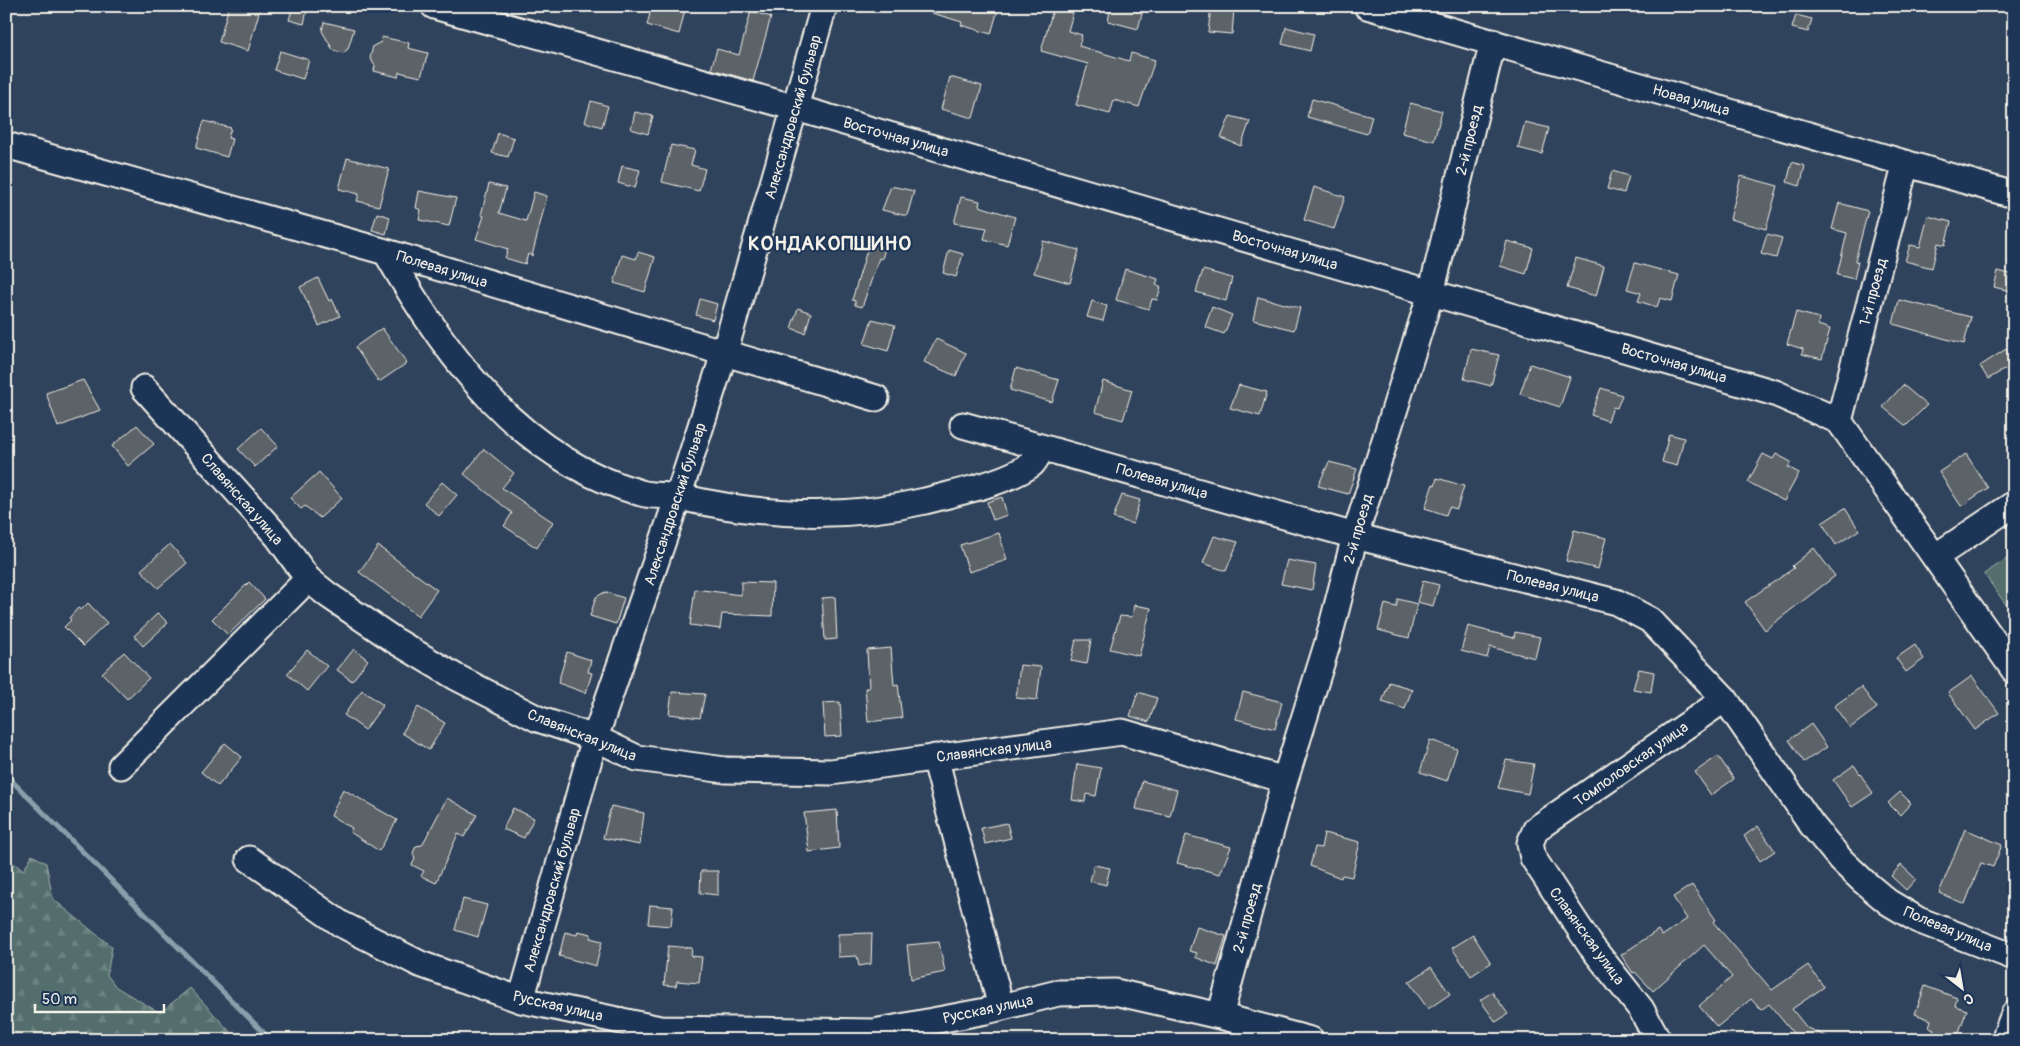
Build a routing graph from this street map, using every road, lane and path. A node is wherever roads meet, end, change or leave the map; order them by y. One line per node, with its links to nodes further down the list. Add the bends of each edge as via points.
1 (434, 6): 5 (street, Восточная улица)
2 (824, 6): 5 (street, Александровский бульвар)
3 (1367, 6): 4 (street, Новая улица)
4 (1493, 42): 7 (street, Новая улица); 10 (street, 2-й проезд)
5 (796, 108): 10 (street, Восточная улица); 11 (street, Александровский бульвар)
6 (6, 145): 9 (street, Полевая улица)
7 (1906, 164): 8 (street, Новая улица); 14 (street, 1-й проезд)
8 (2014, 195)
9 (386, 252): 11 (street, Полевая улица); 17 (street, via 451,356 516,425 594,475 642,494)
10 (1431, 293): 14 (street, Восточная улица, via 1775,392); 19 (street, 2-й проезд)
11 (724, 354): 13 (street, Полевая улица); 17 (street, Александровский бульвар)
12 (144, 388): 21 (street, Славянская улица, via 278,538)
13 (876, 398)
14 (1839, 421): 20 (street)
15 (963, 426): 16 (street, Полевая улица)
16 (1042, 448): 17 (street, via 1033,463 1011,475 978,487 900,506 855,512 750,511); 19 (street, Полевая улица)
17 (678, 497): 24 (street, Александровский бульвар)
18 (2014, 504): 20 (street)
19 (1355, 536): 23 (street, Полевая улица, via 1616,602 1650,620); 27 (street, 2-й проезд, via 1327,645)
20 (1935, 557): 22 (street)
21 (308, 579): 24 (street, Славянская улица, via 394,640 456,677 538,719); 26 (street)
22 (2014, 670)
23 (1725, 699): 28 (street, Томполовская улица); 30 (street, Полевая улица, via 1812,826 1863,882 1918,920)
24 (595, 738): 25 (street, Славянская улица, via 637,758 725,770 831,772); 31 (street, Александровский бульвар)
25 (935, 757): 27 (street, Славянская улица, via 1122,732); 32 (street)
26 (121, 766)
27 (1285, 780): 34 (street, 2-й проезд)
28 (1536, 829): 36 (street, Славянская улица, via 1530,843 1532,858 1591,946 1640,1008)
29 (249, 858): 31 (street, Русская улица, via 341,924 420,964)
30 (2014, 957)
31 (522, 1000): 32 (street, Русская улица, via 660,1029 770,1032 874,1032)
32 (1002, 1007): 34 (street, Русская улица, via 1058,993 1115,992)
33 (2014, 1014): 37 (street)
34 (1220, 1016): 35 (street, Русская улица)
35 (1311, 1040)
36 (1658, 1040)
37 (2004, 1040)

